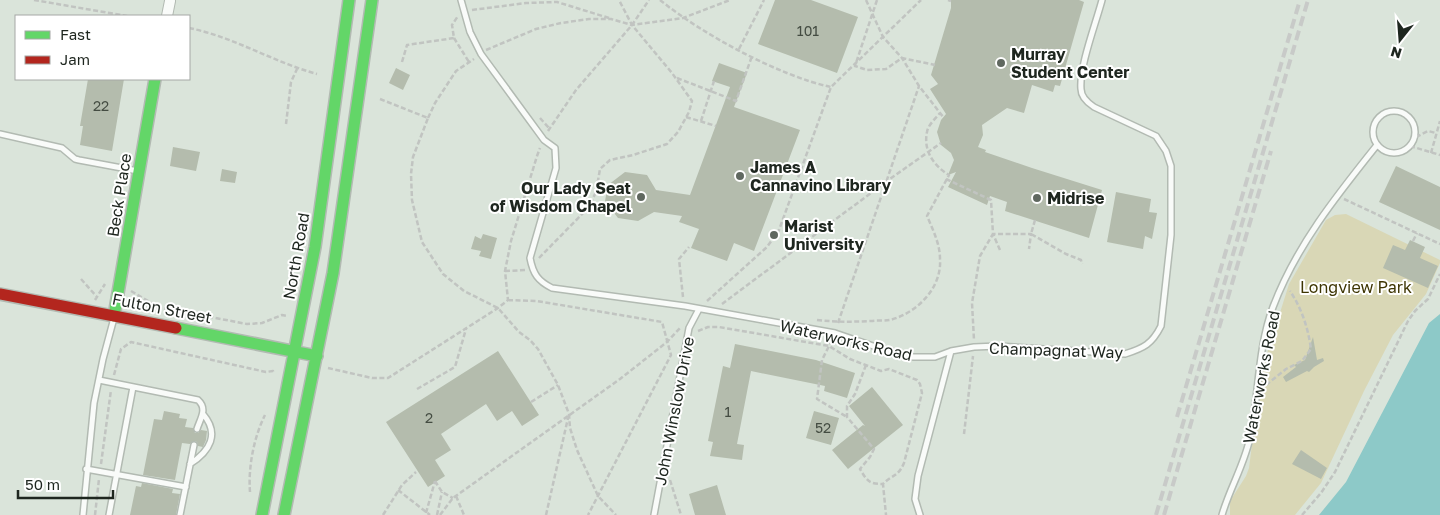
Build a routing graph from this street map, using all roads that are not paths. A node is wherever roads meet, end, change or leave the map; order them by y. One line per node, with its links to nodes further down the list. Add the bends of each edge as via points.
1 (349, 0): 15 (main road, North Road, via 321,207)
2 (372, 0): 16 (main road, via 344,200)
3 (461, 0): 12 (lane, Waterworks Road, via 470,32 482,54 544,140 556,148 556,168 530,258 535,277 543,284 562,289)
4 (1102, 0): 14 (lane, Champagnat Way, via 1082,69 1081,90 1087,102 1094,107 1156,136 1171,166 1171,235 1162,326 1155,338 1141,349 1125,354 998,346)
5 (170, 1): 6 (street)
6 (167, 15)
7 (155, 80): 10 (main road, Beck Place)
8 (0, 134): 10 (lane, via 62,148 79,160)
9 (1377, 145): 9 (lane, via 1372,131 1384,113 1392,110 1411,119 1416,137 1410,146 1394,154); 33 (lane, Waterworks Road, via 1297,254 1272,308 1251,434)
10 (139, 171): 13 (main road, Beck Place)
11 (0, 294): 13 (main road, Fulton Street)
12 (699, 309): 14 (lane, Waterworks Road, via 835,333 913,357 935,357); 31 (lane, John Winslow Drive, via 689,328)
13 (114, 316): 15 (main road, Fulton Street); 17 (lane)
14 (952, 351): 32 (lane, via 918,476 915,499)
15 (295, 352): 16 (main road, Fulton Street); 29 (main road, North Road)
16 (317, 356): 30 (main road)
17 (98, 380): 18 (lane); 23 (lane)
18 (133, 387): 19 (lane, via 198,400 202,403); 24 (lane)
19 (203, 414): 20 (lane); 22 (lane, via 212,427 209,446 200,458)
20 (197, 429)
21 (194, 445): 22 (lane)
22 (190, 464): 25 (lane)
23 (86, 469): 24 (lane); 26 (lane)
24 (116, 475): 25 (lane); 27 (lane)
25 (186, 488): 28 (lane)
26 (83, 515)
27 (109, 515)
28 (180, 515)
29 (262, 515)
30 (284, 515)
31 (654, 515)
32 (920, 515)
33 (1222, 515)

